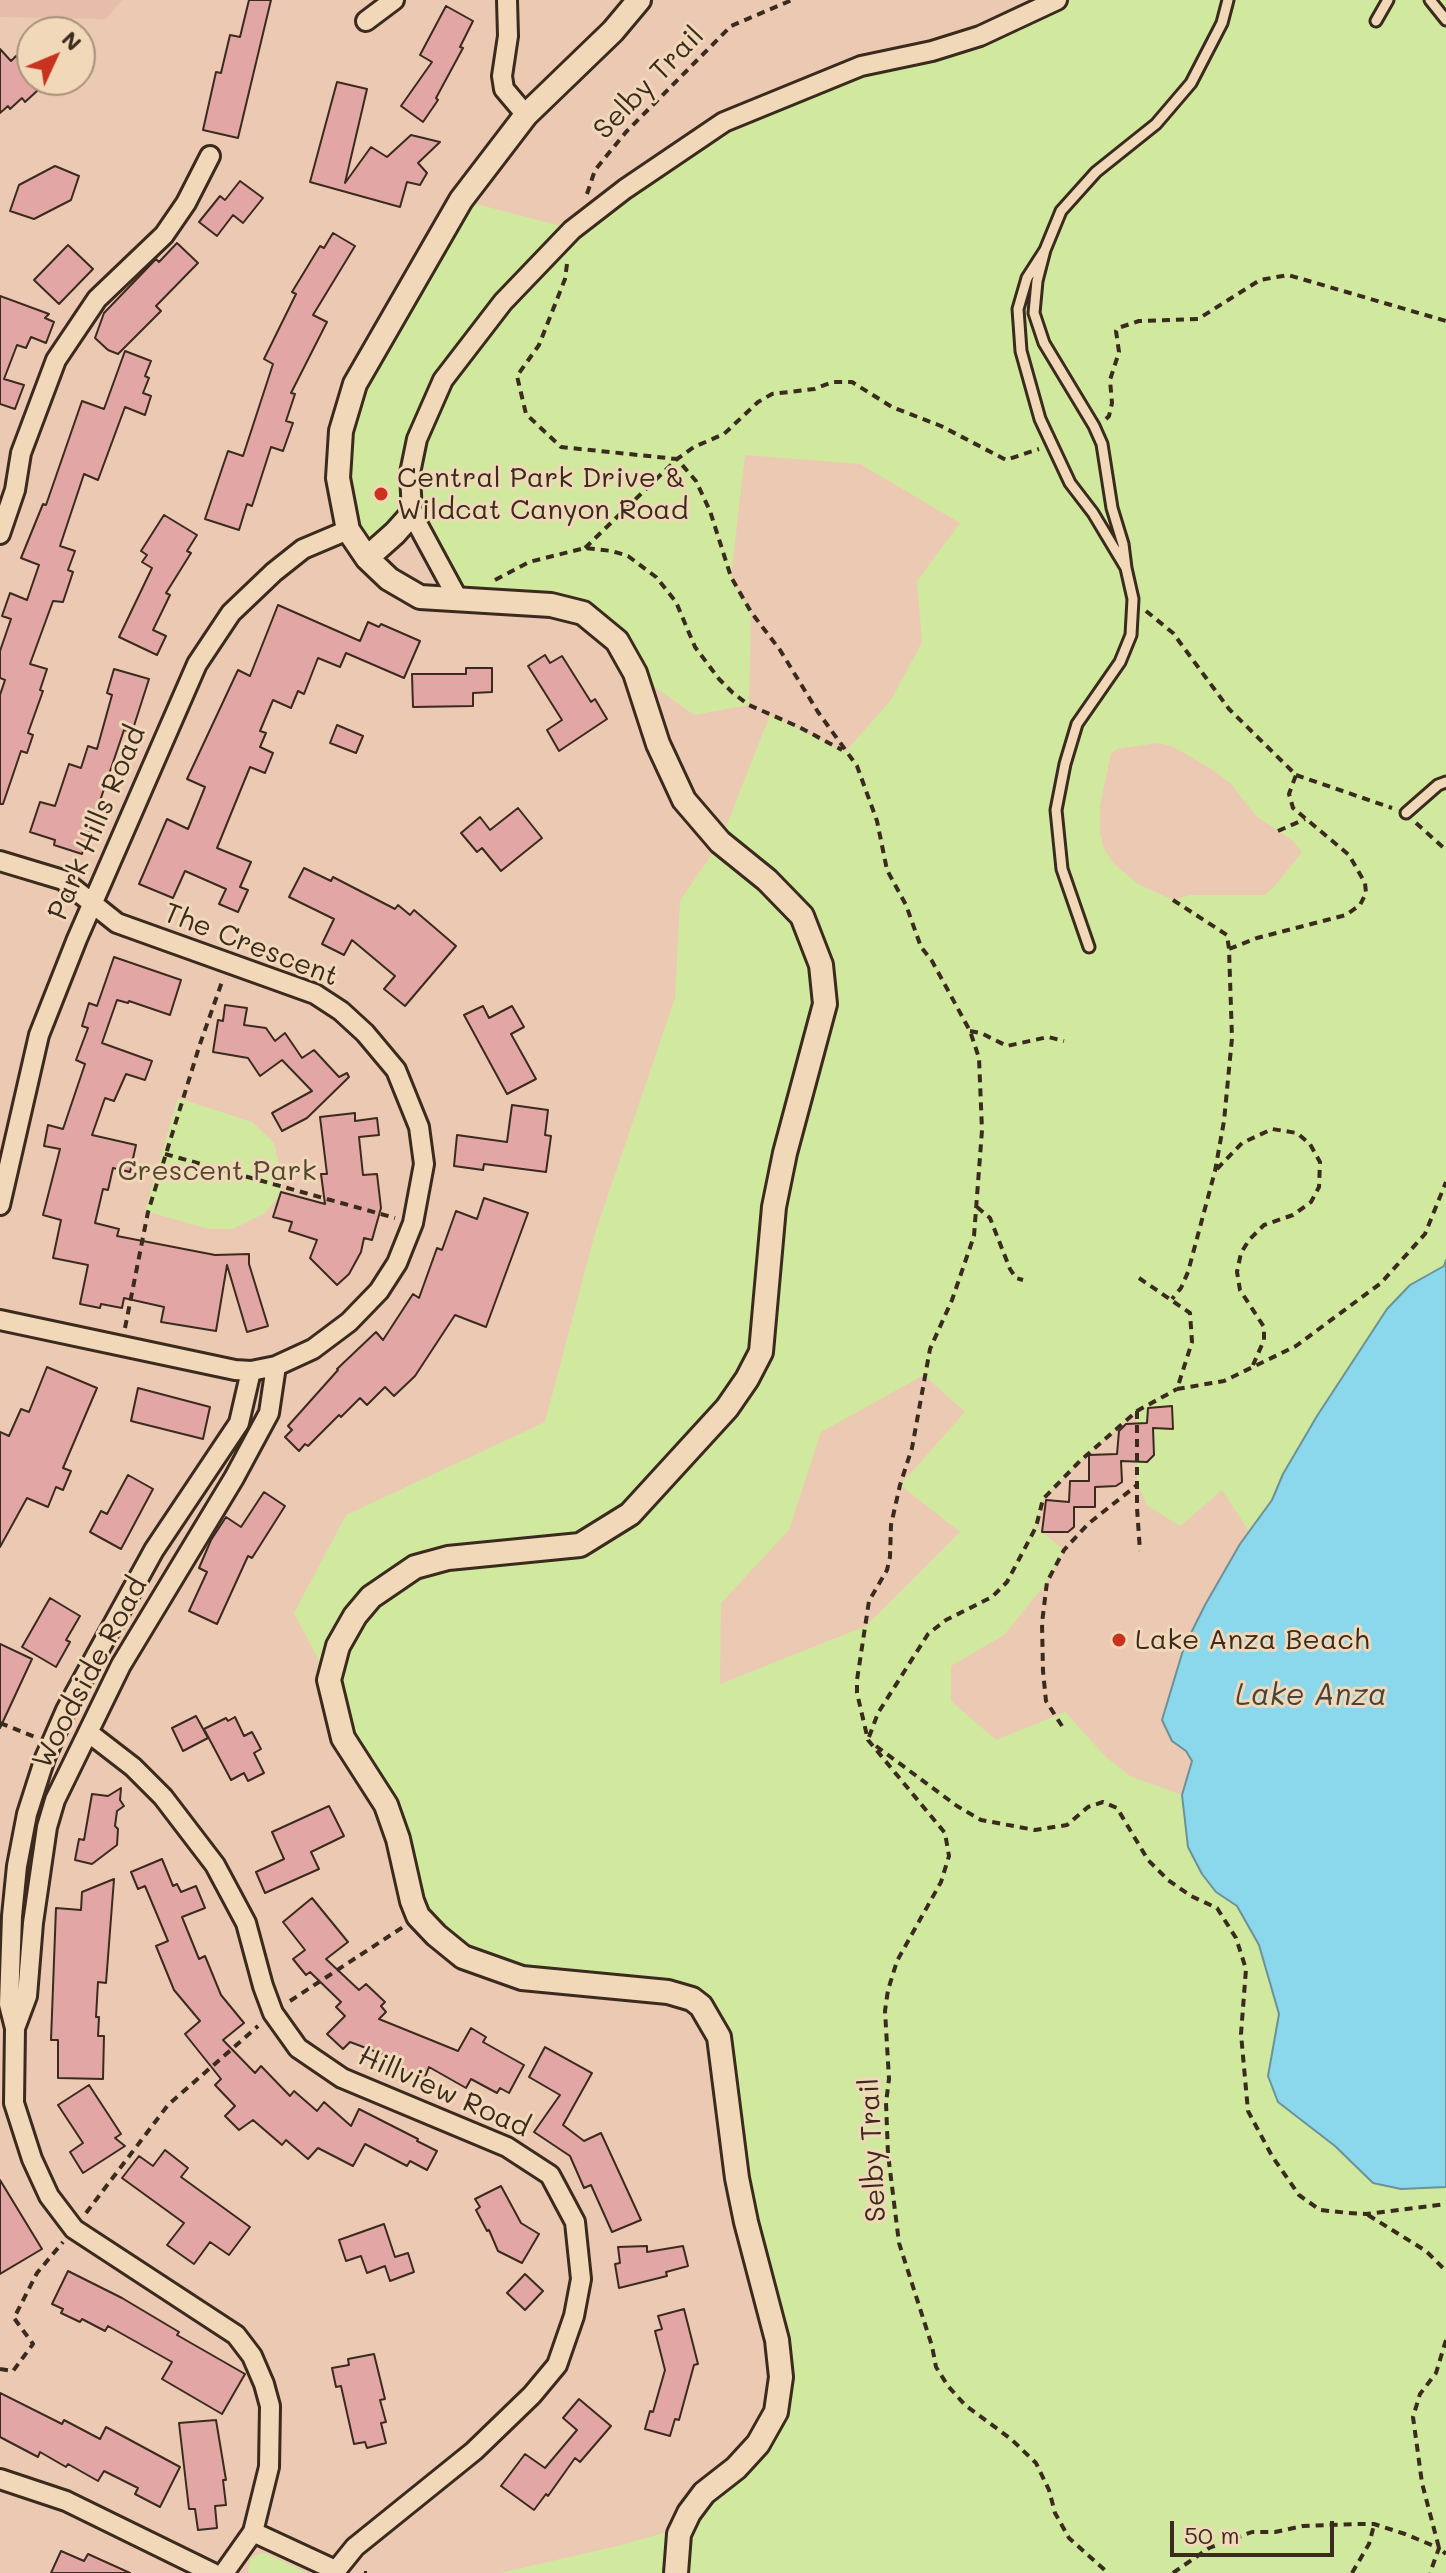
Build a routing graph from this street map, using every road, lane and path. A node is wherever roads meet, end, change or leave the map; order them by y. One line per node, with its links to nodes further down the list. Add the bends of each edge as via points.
1 (394, 0): 10 (street)
2 (507, 0): 12 (street, via 504,89)
3 (639, 0): 12 (street)
4 (792, 0): 14 (path, Selby Trail, via 731,26 626,132 595,170)
5 (1057, 0): 14 (street, via 980,36 861,66 724,122)
6 (1228, 0): 15 (lane, via 1191,83 1156,124 1096,172 1061,211)
7 (1388, 0): 11 (lane)
8 (1430, 0): 9 (lane)
9 (1446, 20)
10 (366, 21)
11 (1376, 21)
12 (526, 115): 21 (street, via 461,200 355,384 341,431 338,478)
13 (210, 156): 19 (street, via 164,235 97,299 56,360)
14 (572, 230): 20 (street, via 503,302 443,380 417,439 410,473)
15 (1045, 250): 17 (lane, via 1034,313 1044,343); 18 (lane, via 1027,278 1018,309 1021,351)
16 (1446, 321): 17 (path, via 1288,275 1260,280 1198,319 1139,321 1118,328 1109,416)
17 (1094, 426): 25 (lane, via 1107,462)
18 (1052, 444): 23 (path, via 1006,460 892,407 852,382 772,394 724,434 677,459); 25 (lane, via 1070,483)
19 (7, 488): 22 (street)
20 (412, 514): 24 (street); 27 (street)
21 (348, 530): 24 (street); 38 (street, Park Hills Road, via 303,549 231,613 197,664)
22 (0, 534)
23 (585, 548): 26 (path, via 529,562); 29 (path, via 628,556 656,577 676,602 695,647 741,699)
24 (367, 558): 27 (street, via 420,597)
25 (1126, 568): 28 (lane)
26 (493, 581)
27 (458, 599): 67 (street, via 572,610 617,641 635,673 658,744 684,800 720,842 802,916 821,965 825,1004 774,1207 761,1352 727,1408 630,1514 580,1545 448,1558 415,1567 371,1597 338,1646 329,1680 343,1738 386,1805)
28 (1133, 599): 30 (path, via 1173,633 1229,709); 39 (lane, via 1131,635 1120,662 1077,724 1056,810 1062,869)
29 (845, 752)
30 (1296, 775): 32 (path); 33 (path, via 1289,794 1293,808)
31 (1446, 782): 32 (lane)
32 (1406, 813): 35 (path)
33 (1305, 819): 34 (path); 40 (path, via 1349,855 1361,872 1366,893 1360,905 1346,915)
34 (1278, 831)
35 (1446, 850)
36 (0, 861): 38 (street, The Crescent, via 63,880)
37 (1173, 900): 40 (path, via 1227,935)
38 (93, 904): 41 (street, The Crescent, via 117,923); 47 (street, Park Hills Road, via 39,1035)
39 (1089, 947)
40 (1229, 949): 45 (path, via 1232,1038)
41 (228, 962): 44 (path); 49 (street, The Crescent, via 315,994 365,1033 396,1070 419,1127 424,1164)
42 (970, 1031): 43 (path, via 1007,1046 1048,1037)
43 (1064, 1041)
44 (165, 1154): 49 (path); 54 (path)
45 (1215, 1171): 52 (path, via 1188,1272); 56 (path, via 1242,1143 1272,1129 1297,1133 1320,1162 1319,1187 1311,1202 1264,1225 1241,1253 1240,1290 1264,1327)
46 (1446, 1182): 56 (path, via 1425,1234 1381,1283 1296,1346)
47 (0, 1205)
48 (977, 1207): 51 (path, via 990,1218 1010,1269)
49 (413, 1223): 55 (street, The Crescent, via 379,1291 313,1349)
50 (1139, 1278): 52 (path)
51 (1023, 1280)
52 (1172, 1299): 58 (path, via 1190,1313 1193,1326)
53 (0, 1320): 54 (street, The Crescent)
54 (121, 1346): 57 (street, The Crescent)
55 (276, 1366): 57 (street, The Crescent); 65 (street, Woodside Road, via 269,1413 121,1665)
56 (1253, 1366): 58 (path, via 1224,1381)
57 (251, 1371): 69 (street, Woodside Road, via 239,1423 154,1550 45,1758 17,1866 9,2004)
58 (1177, 1389): 59 (path)
59 (1137, 1411): 60 (path); 66 (path, via 1043,1499 1036,1527 1007,1582 992,1597 928,1634 878,1713)
60 (1137, 1485): 61 (path); 63 (path, via 1088,1524 1064,1550 1047,1582 1042,1623 1046,1701)
61 (1140, 1551)
62 (0, 1723): 64 (path)
63 (1062, 1726)
64 (22, 1731)
65 (89, 1733): 68 (street, Hillview Road, via 163,1797 215,1865 246,1923); 69 (street, Woodside Road, via 47,1827 27,1996)
66 (868, 1740): 71 (path, via 981,1820 1035,1830 1067,1825 1103,1802 1117,1808 1148,1860 1179,1888 1217,1908 1236,1938 1246,1969 1241,2034 1248,2111 1272,2156 1299,2195 1320,2210); 85 (path, Selby Trail, via 945,1833 949,1856 941,1882 897,1961 885,2011 888,2154 899,2243 936,2367 948,2386 1036,2463 1069,2538)
67 (418, 1916): 68 (path); 84 (street, via 463,1957 522,1978 668,1992 692,1999 719,2037 737,2178 777,2340 781,2377 776,2412 758,2444 689,2513 679,2534)
68 (273, 2013): 72 (path, via 168,2105); 81 (street, Hillview Road, via 298,2048 342,2078 507,2147 550,2175 575,2222 581,2279 557,2365 474,2451 355,2547)
69 (15, 2028): 72 (street, Woodside Road, via 14,2103 49,2196)
70 (1446, 2204): 71 (path)
71 (1366, 2214): 73 (path, via 1426,2251)
72 (74, 2229): 75 (path, via 37,2273 14,2318 33,2344 13,2371); 78 (street, Woodside Road, via 236,2335 252,2356 270,2406 269,2467)
73 (1446, 2271)
74 (1446, 2340): 79 (path, via 1413,2417 1422,2483)
75 (0, 2369)
76 (0, 2479): 82 (street, via 66,2501)
77 (1374, 2524): 79 (path); 86 (path, via 1252,2532 1209,2548); 87 (path)
78 (253, 2532): 81 (street, Hillview Road); 83 (street, Woodside Road)
79 (1439, 2548): 80 (path); 88 (path)
80 (1446, 2554)
81 (335, 2572)
82 (213, 2573)
83 (224, 2573)
84 (676, 2573)
85 (1108, 2573)
86 (1173, 2573)
87 (1352, 2573)
88 (1430, 2573)

